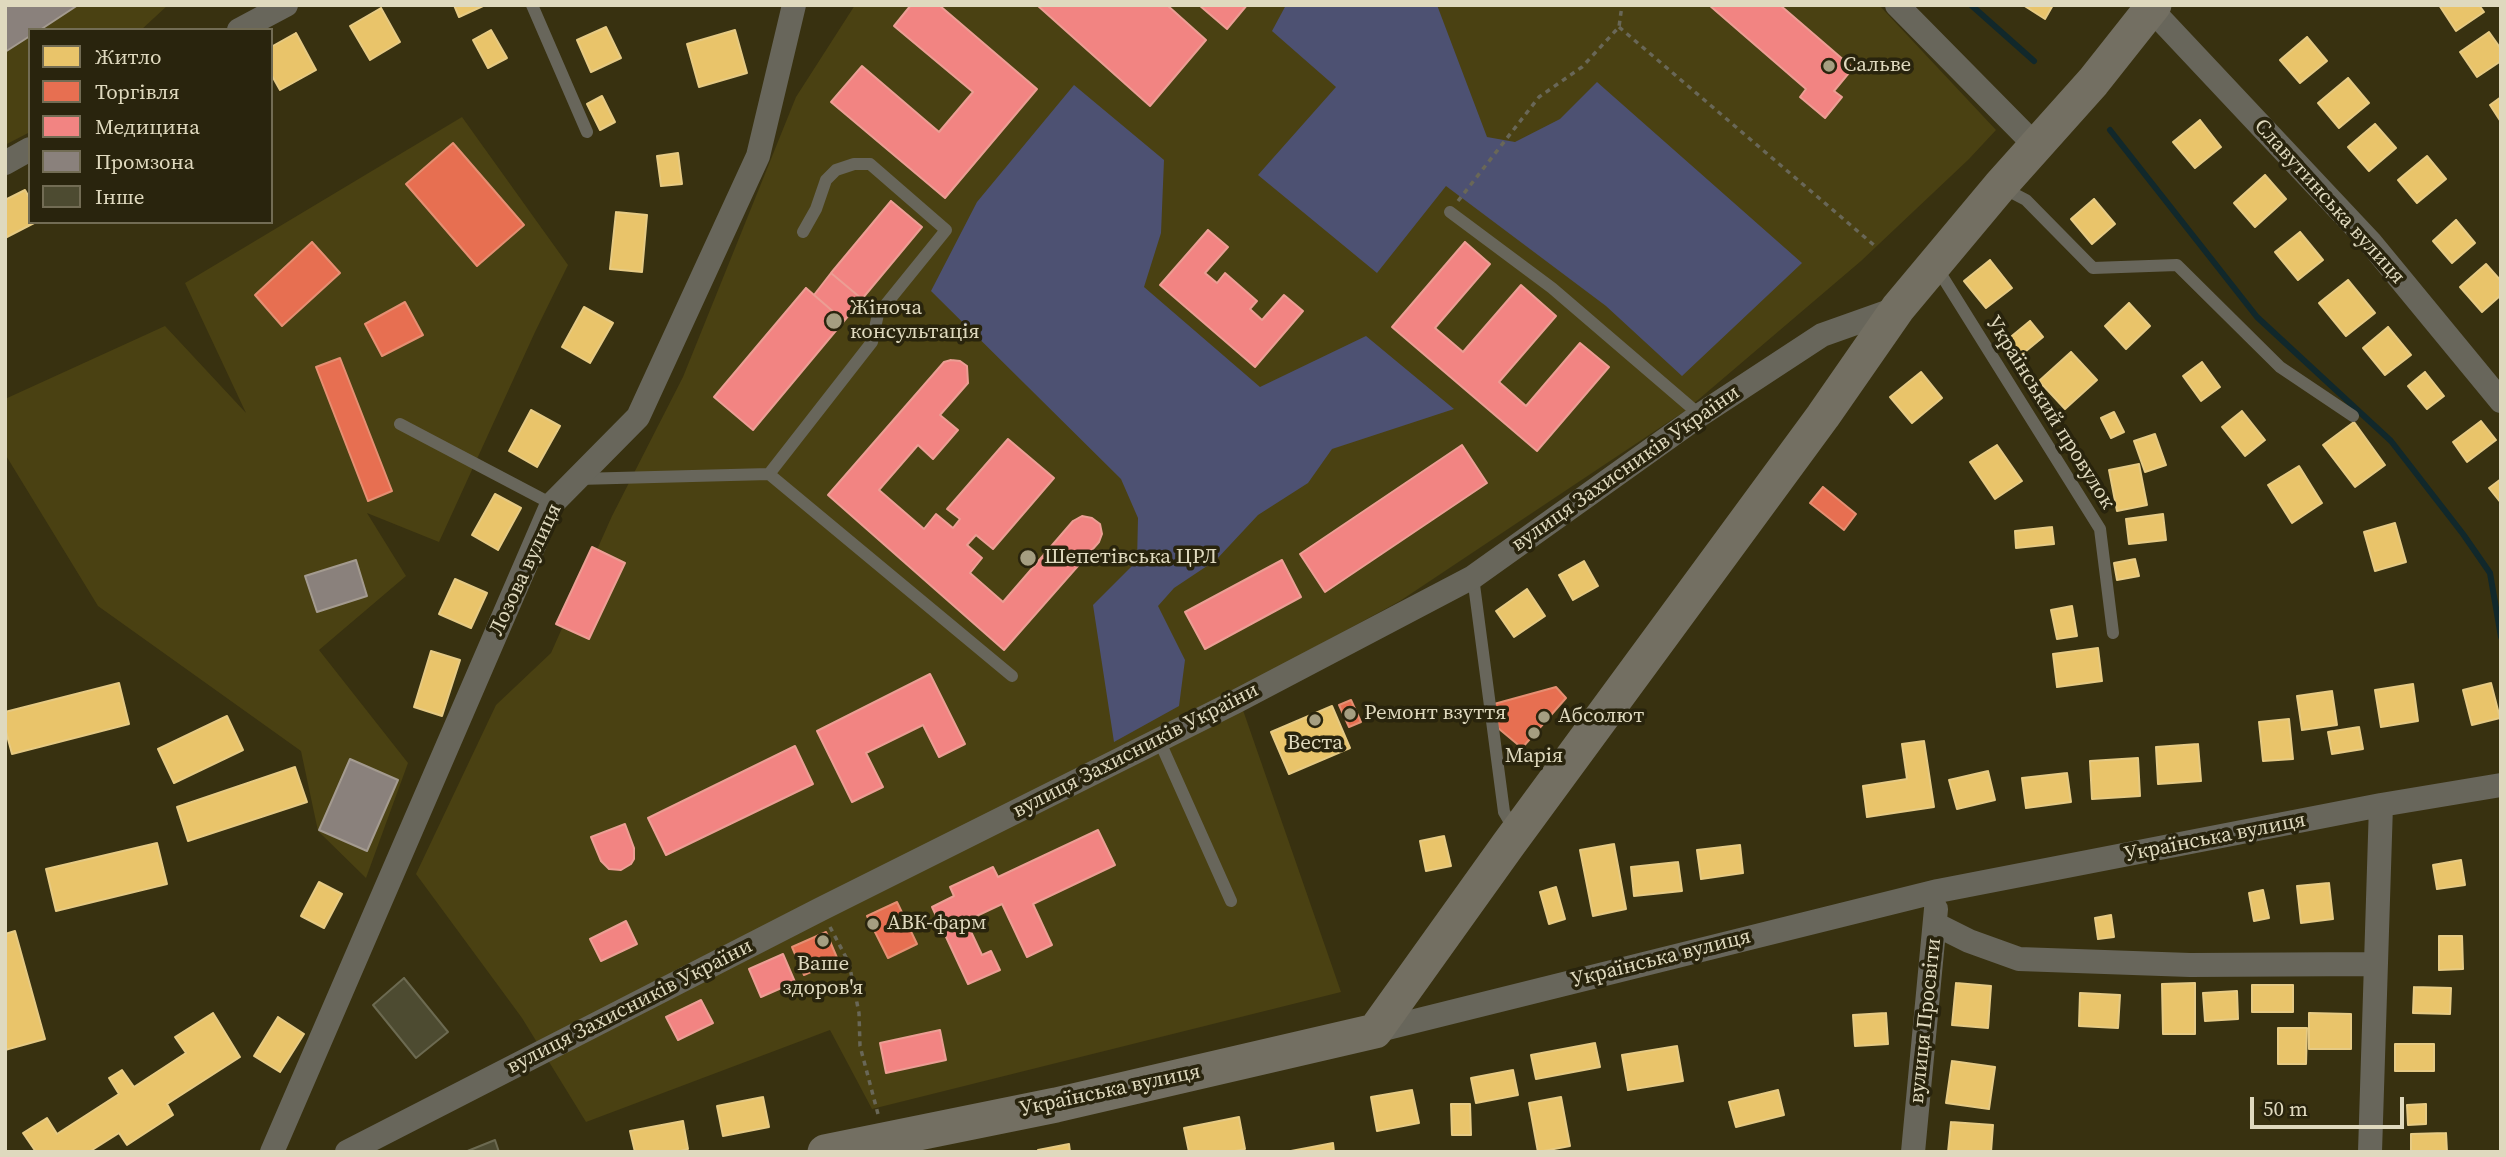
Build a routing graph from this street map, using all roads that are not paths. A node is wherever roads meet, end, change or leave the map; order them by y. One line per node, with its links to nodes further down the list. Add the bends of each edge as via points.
1 (286, 5): 6 (street)
2 (532, 5): 7 (lane)
3 (794, 5): 21 (street, Лозова вулиця, via 758,156 638,417)
4 (1897, 5): 8 (street)
5 (2152, 7): 8 (main road, вулиця Захисників України); 16 (street, Славутинська вулиця, via 2370,242)
6 (243, 28)
7 (587, 132)
8 (2037, 147): 11 (main road, вулиця Захисників України)
9 (28, 150): 10 (street)
10 (5, 163)
11 (2000, 186): 14 (main road, вулиця Захисників України); 18 (lane, via 2026,200 2093,268 2177,265 2280,366)
12 (1450, 212): 17 (lane, via 1552,288)
13 (803, 232): 20 (lane, via 826,180 836,170 870,163 946,230 877,314 872,342)
14 (1935, 265): 15 (main road, вулиця Захисників України); 24 (lane, Український провулок, via 2100,529)
15 (1898, 308): 17 (street, вулиця Захисників України, via 1822,335); 29 (main road, вулиця Захисників України, via 1824,416)
16 (2501, 401)
17 (1700, 415): 23 (street, вулиця Захисників України)
18 (2353, 416)
19 (400, 425): 22 (lane)
20 (769, 474): 21 (lane); 25 (lane)
21 (578, 479): 22 (street, Лозова вулиця)
22 (552, 503): 35 (street, Лозова вулиця)
23 (1473, 577): 26 (street, вулиця Захисників України); 29 (lane, via 1504,812)
24 (2113, 633)
25 (1012, 677)
26 (1159, 740): 31 (lane); 36 (street, вулиця Захисників України)
27 (2501, 785): 28 (street, Українська вулиця)
28 (2381, 805): 30 (street, Українська вулиця); 33 (street)
29 (1516, 834): 34 (main road, вулиця Захисників України)
30 (1938, 891): 32 (street, вулиця Просвіти); 34 (street, Українська вулиця)
31 (1231, 901)
32 (1935, 924): 33 (street, via 2018,959 2190,965); 38 (street, вулиця Просвіти)
33 (2376, 964): 39 (street)
34 (1375, 1031): 37 (main road, Українська вулиця, via 1056,1105)
35 (272, 1152)
36 (347, 1152)
37 (825, 1152)
38 (1913, 1152)
39 (2370, 1152)

